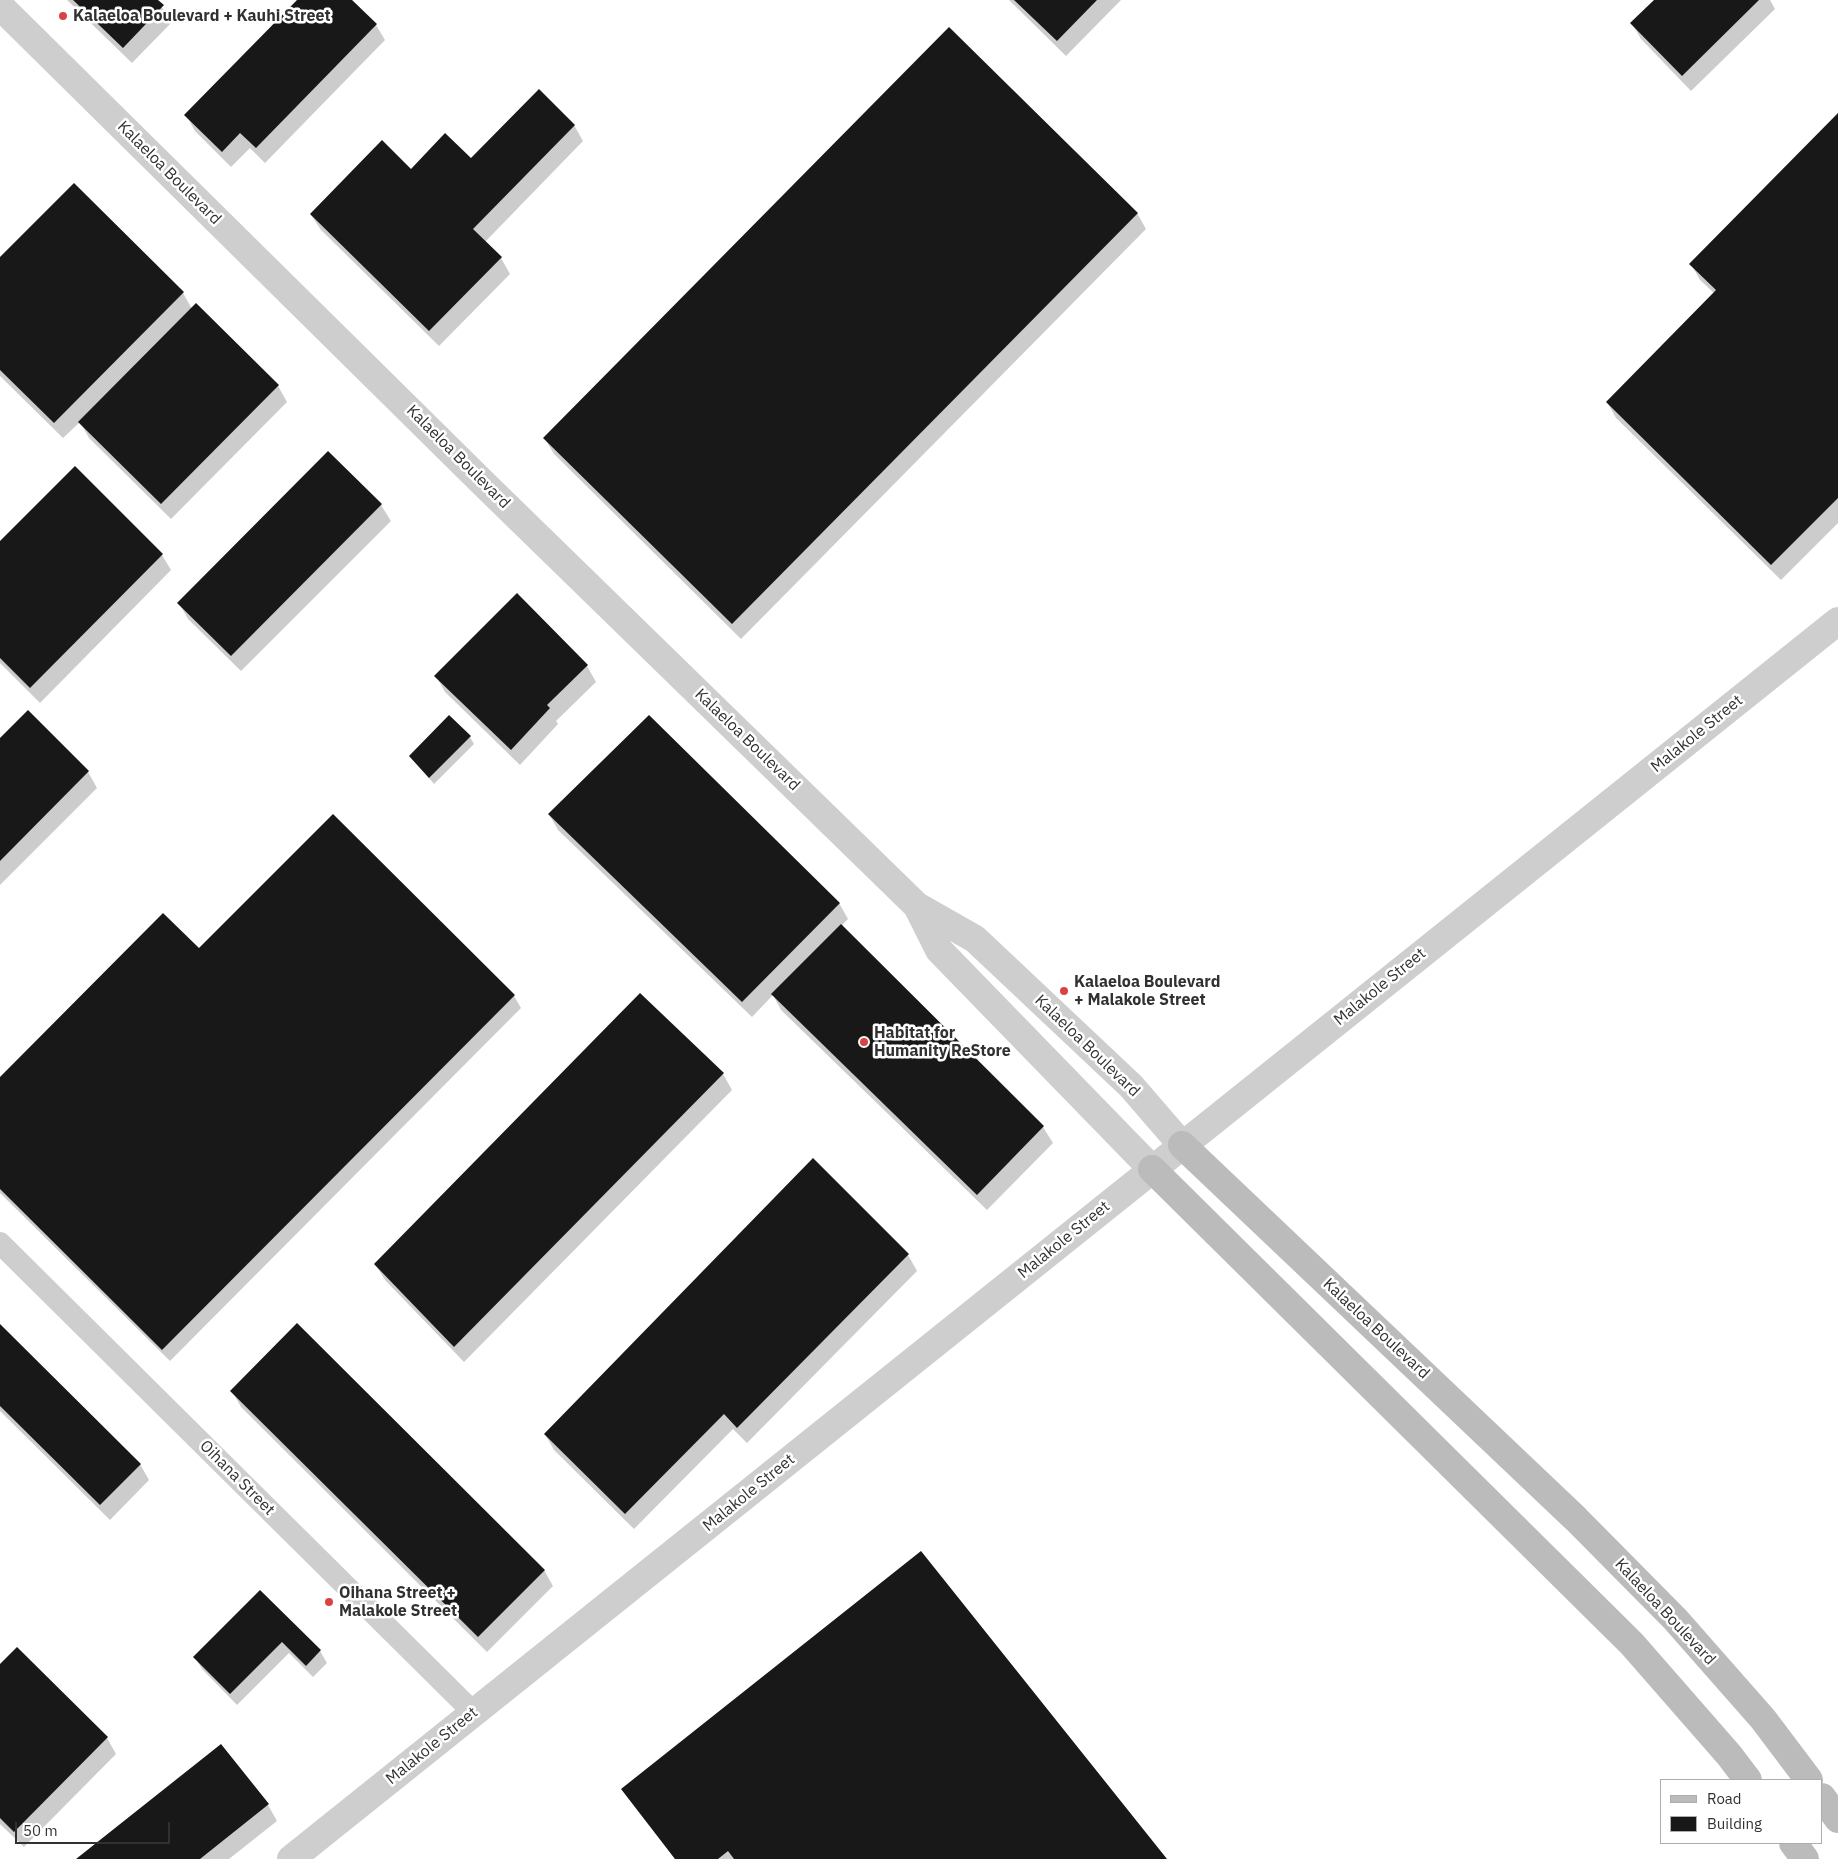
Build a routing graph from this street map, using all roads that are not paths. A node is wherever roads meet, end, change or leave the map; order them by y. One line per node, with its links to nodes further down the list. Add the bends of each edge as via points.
1 (0, 6): 3 (street, Kalaeloa Boulevard)
2 (1838, 621): 4 (street, Malakole Street)
3 (917, 906): 4 (street, Kalaeloa Boulevard, via 975,938 1131,1086); 5 (street, Kalaeloa Boulevard, via 939,950)
4 (1182, 1145): 5 (street, Malakole Street); 9 (main road, Kalaeloa Boulevard, via 1568,1512 1668,1612 1763,1719)
5 (1152, 1169): 7 (street, Malakole Street); 8 (main road, Kalaeloa Boulevard, via 1632,1644)
6 (0, 1243): 7 (street, Oihana Street)
7 (474, 1713): 13 (street, Malakole Street)
8 (1747, 1779)
9 (1808, 1779)
10 (1823, 1798): 11 (main road)
11 (1838, 1819)
12 (1794, 1844): 14 (main road)
13 (291, 1859)
14 (1805, 1859)

